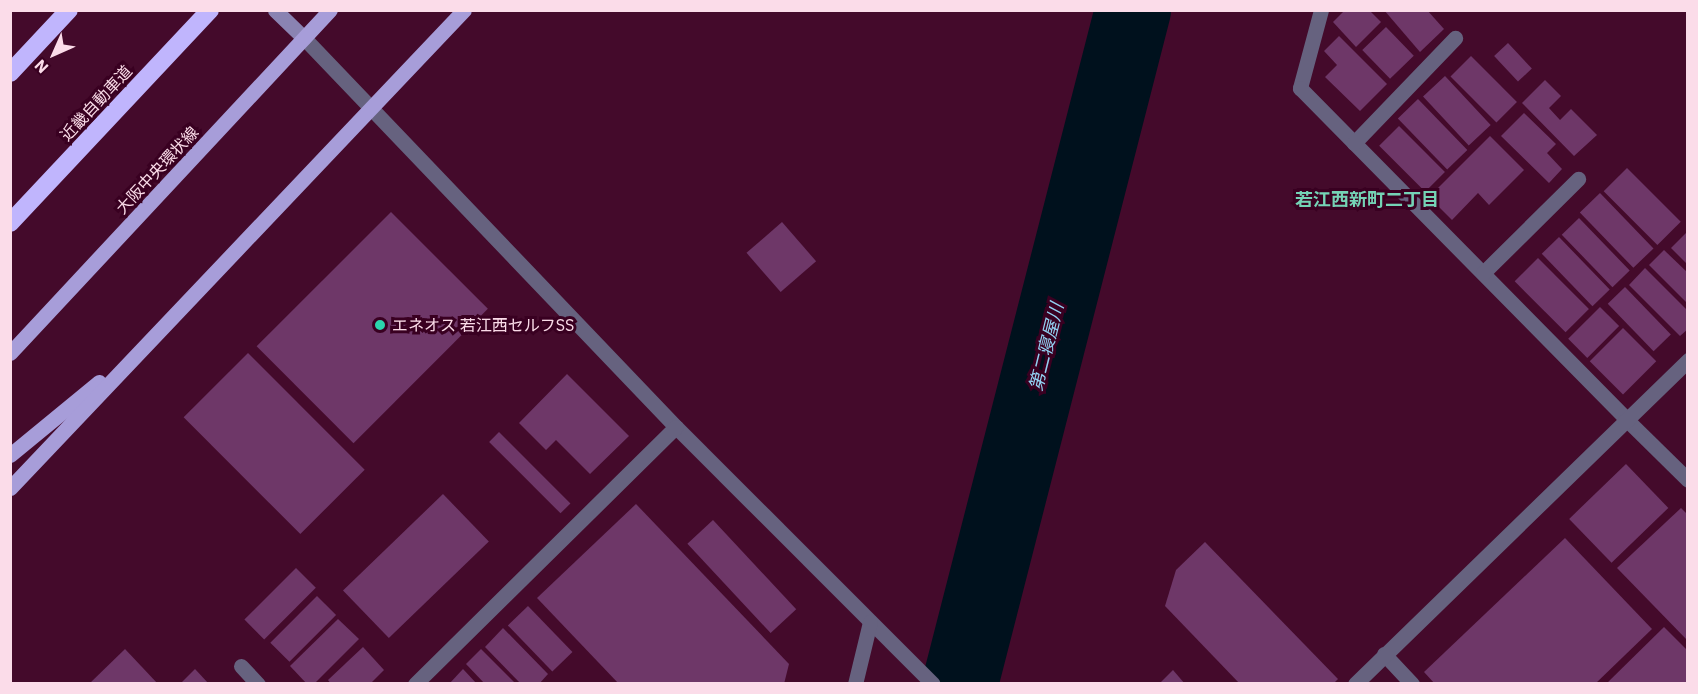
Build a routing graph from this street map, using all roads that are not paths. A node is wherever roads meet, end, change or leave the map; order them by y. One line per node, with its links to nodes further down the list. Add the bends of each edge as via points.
1 (69, 10): 9 (highway)
2 (210, 10): 13 (highway, 近畿自動車道)
3 (275, 10): 7 (street)
4 (330, 10): 7 (main road, 大阪中央環状線)
5 (464, 10): 10 (main road)
6 (1321, 10): 11 (street, via 1300,88)
7 (304, 38): 10 (street); 16 (main road, 大阪中央環状線)
8 (1455, 38): 11 (street)
9 (10, 73)
10 (370, 110): 15 (main road); 19 (street)
11 (1354, 143): 14 (street)
12 (1578, 179): 14 (street)
13 (10, 223)
14 (1483, 273): 18 (street)
15 (150, 340): 20 (main road); 22 (main road)
16 (10, 353)
17 (1688, 360): 18 (street)
18 (1628, 421): 21 (street); 24 (street)
19 (676, 427): 23 (street); 27 (street)
20 (10, 455)
21 (1688, 480)
22 (10, 488)
23 (870, 622): 28 (street); 29 (street)
24 (1384, 654): 30 (street); 31 (street)
25 (241, 666): 26 (street)
26 (258, 684)
27 (415, 684)
28 (855, 684)
29 (933, 684)
30 (1354, 684)
31 (1412, 684)

